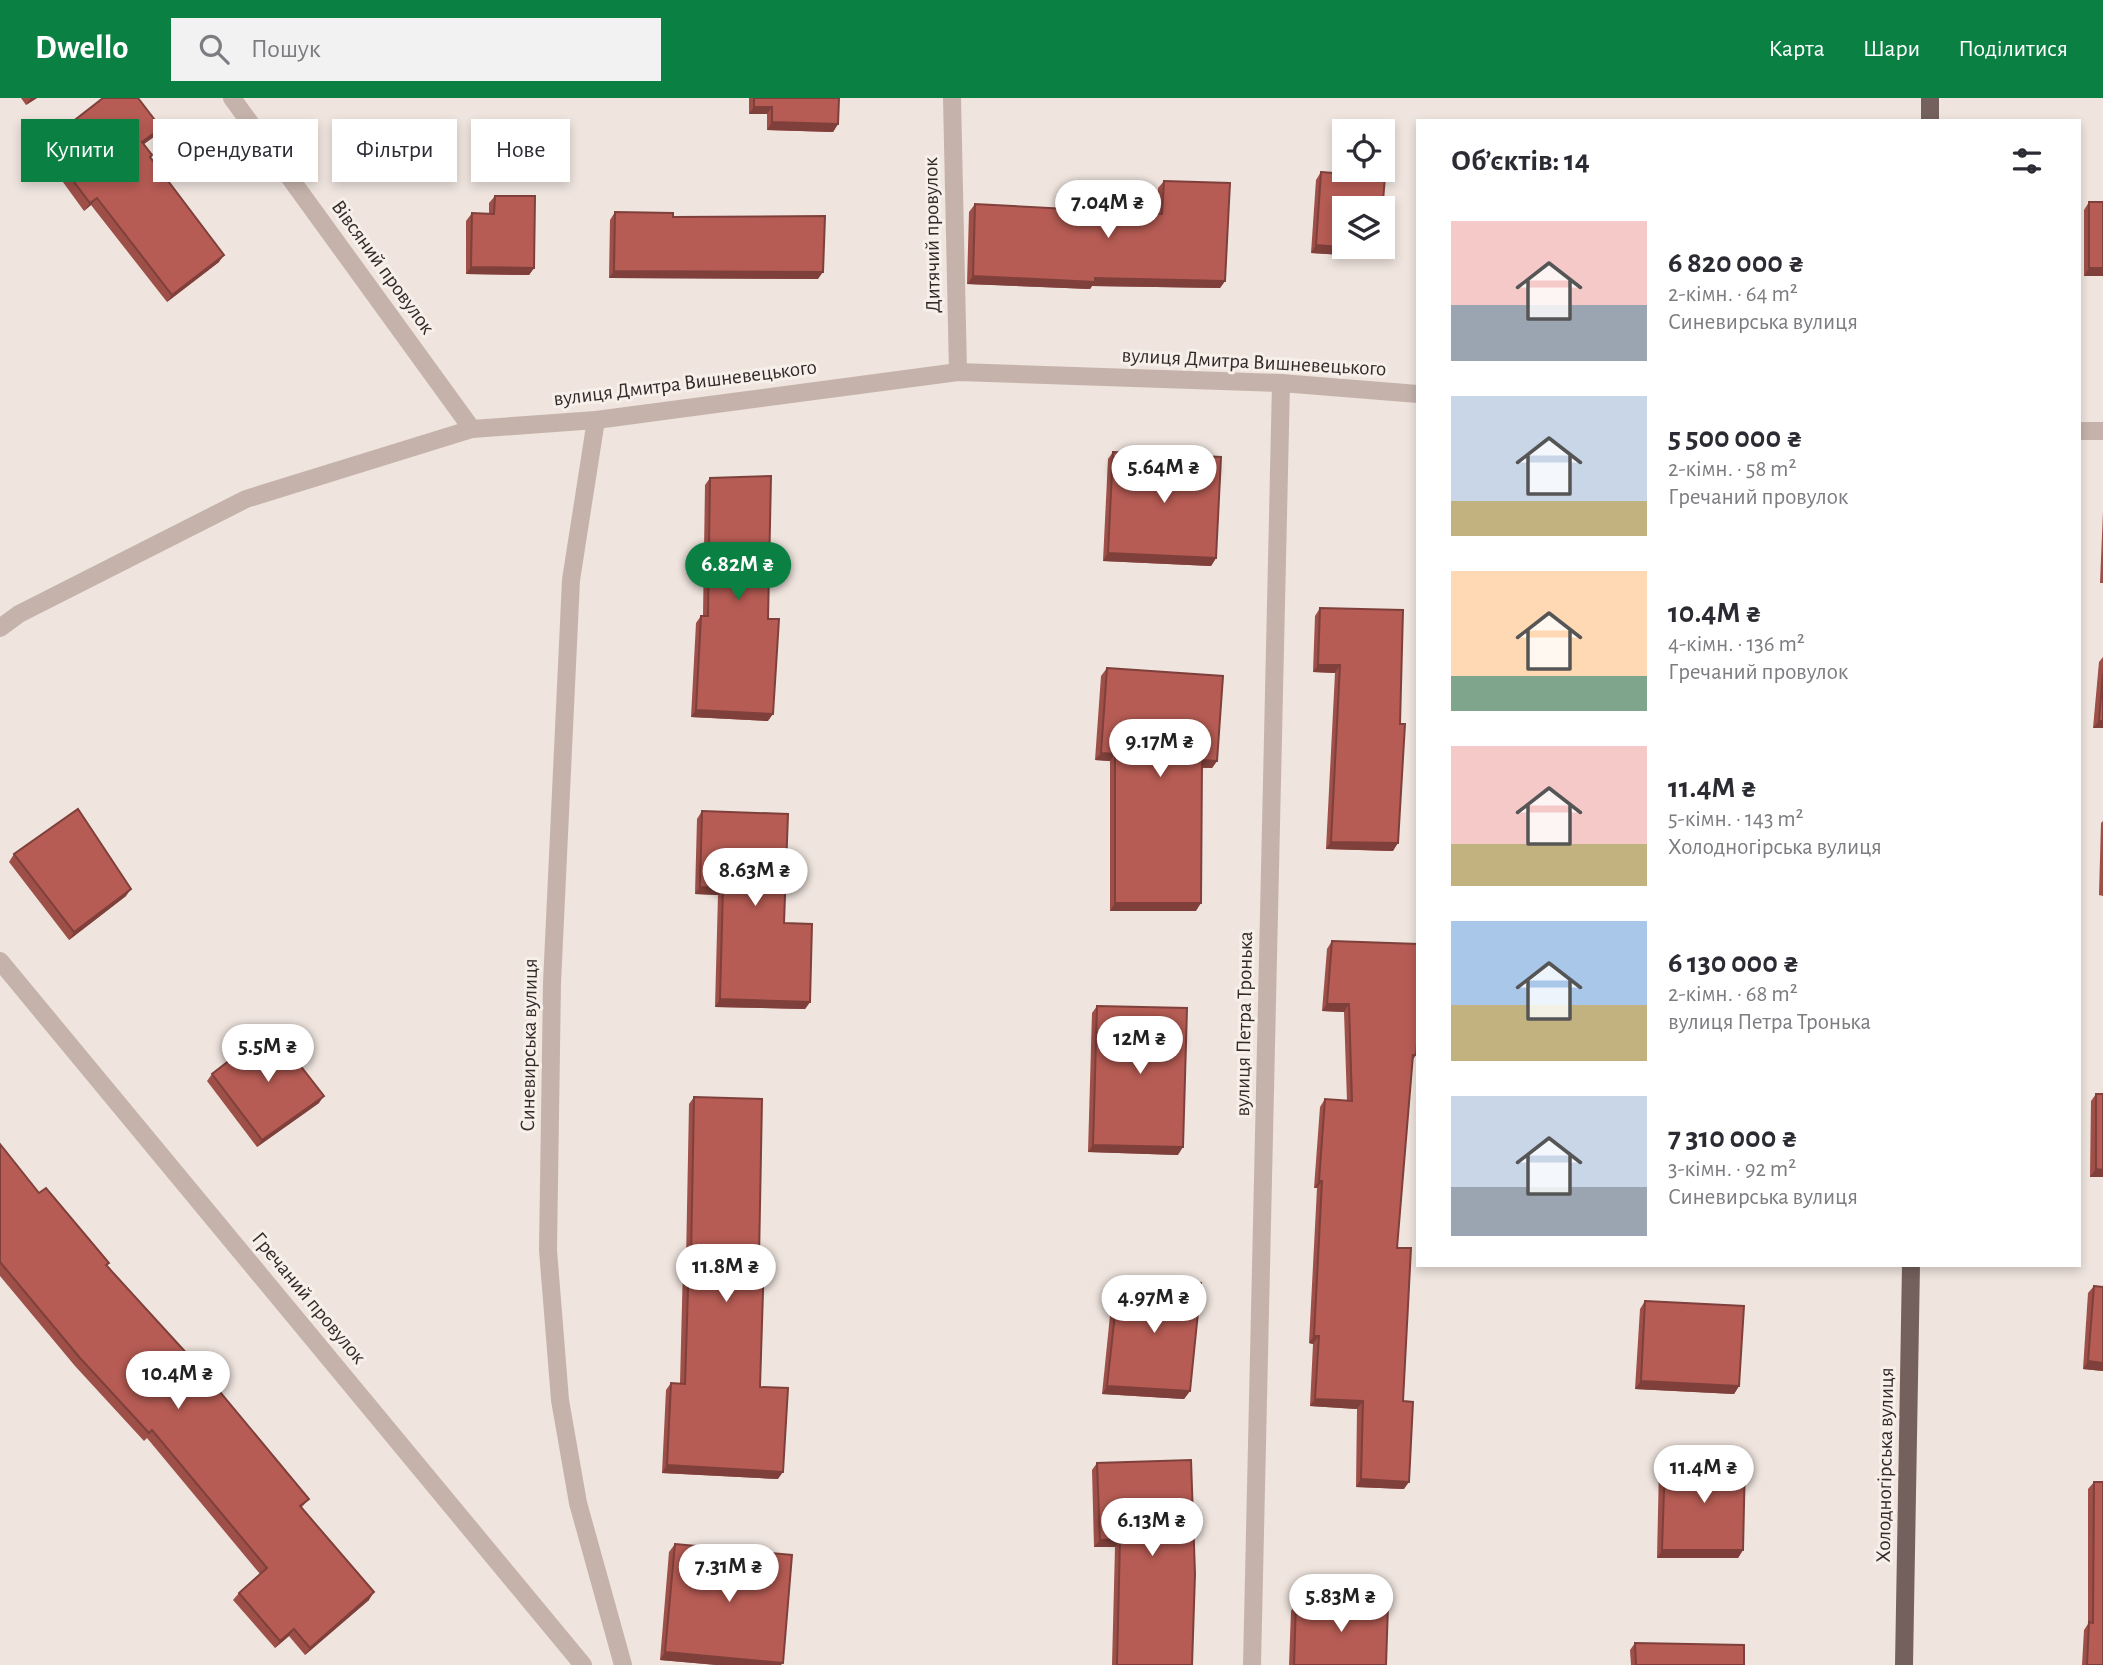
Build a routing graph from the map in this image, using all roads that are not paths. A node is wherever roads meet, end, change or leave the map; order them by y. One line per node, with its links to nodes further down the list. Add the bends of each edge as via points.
1 (232, 98): 9 (street, Вівсяний провулок)
2 (952, 98): 5 (street, Дитячий провулок)
3 (1930, 98): 4 (main road)
4 (1930, 119)
5 (958, 372): 6 (street, вулиця Дмитра Вишневецького); 8 (street, вулиця Дмитра Вишневецького)
6 (1281, 383): 7 (street, вулиця Дмитра Вишневецького); 17 (street, вулиця Петра Тронька)
7 (1416, 394)
8 (596, 419): 9 (street, вулиця Дмитра Вишневецького); 16 (street, Синевирська вулиця, via 571,580 552,984 548,1250 560,1400 578,1503)
9 (472, 429): 12 (street, вулиця Дмитра Вишневецького, via 246,499 19,614)
10 (2081, 431): 11 (street)
11 (2103, 431)
12 (0, 628)
13 (0, 961): 15 (street, Гречаний провулок)
14 (1911, 1267): 18 (main road, Холодногірська вулиця)
15 (583, 1665)
16 (624, 1665)
17 (1252, 1665)
18 (1904, 1665)

